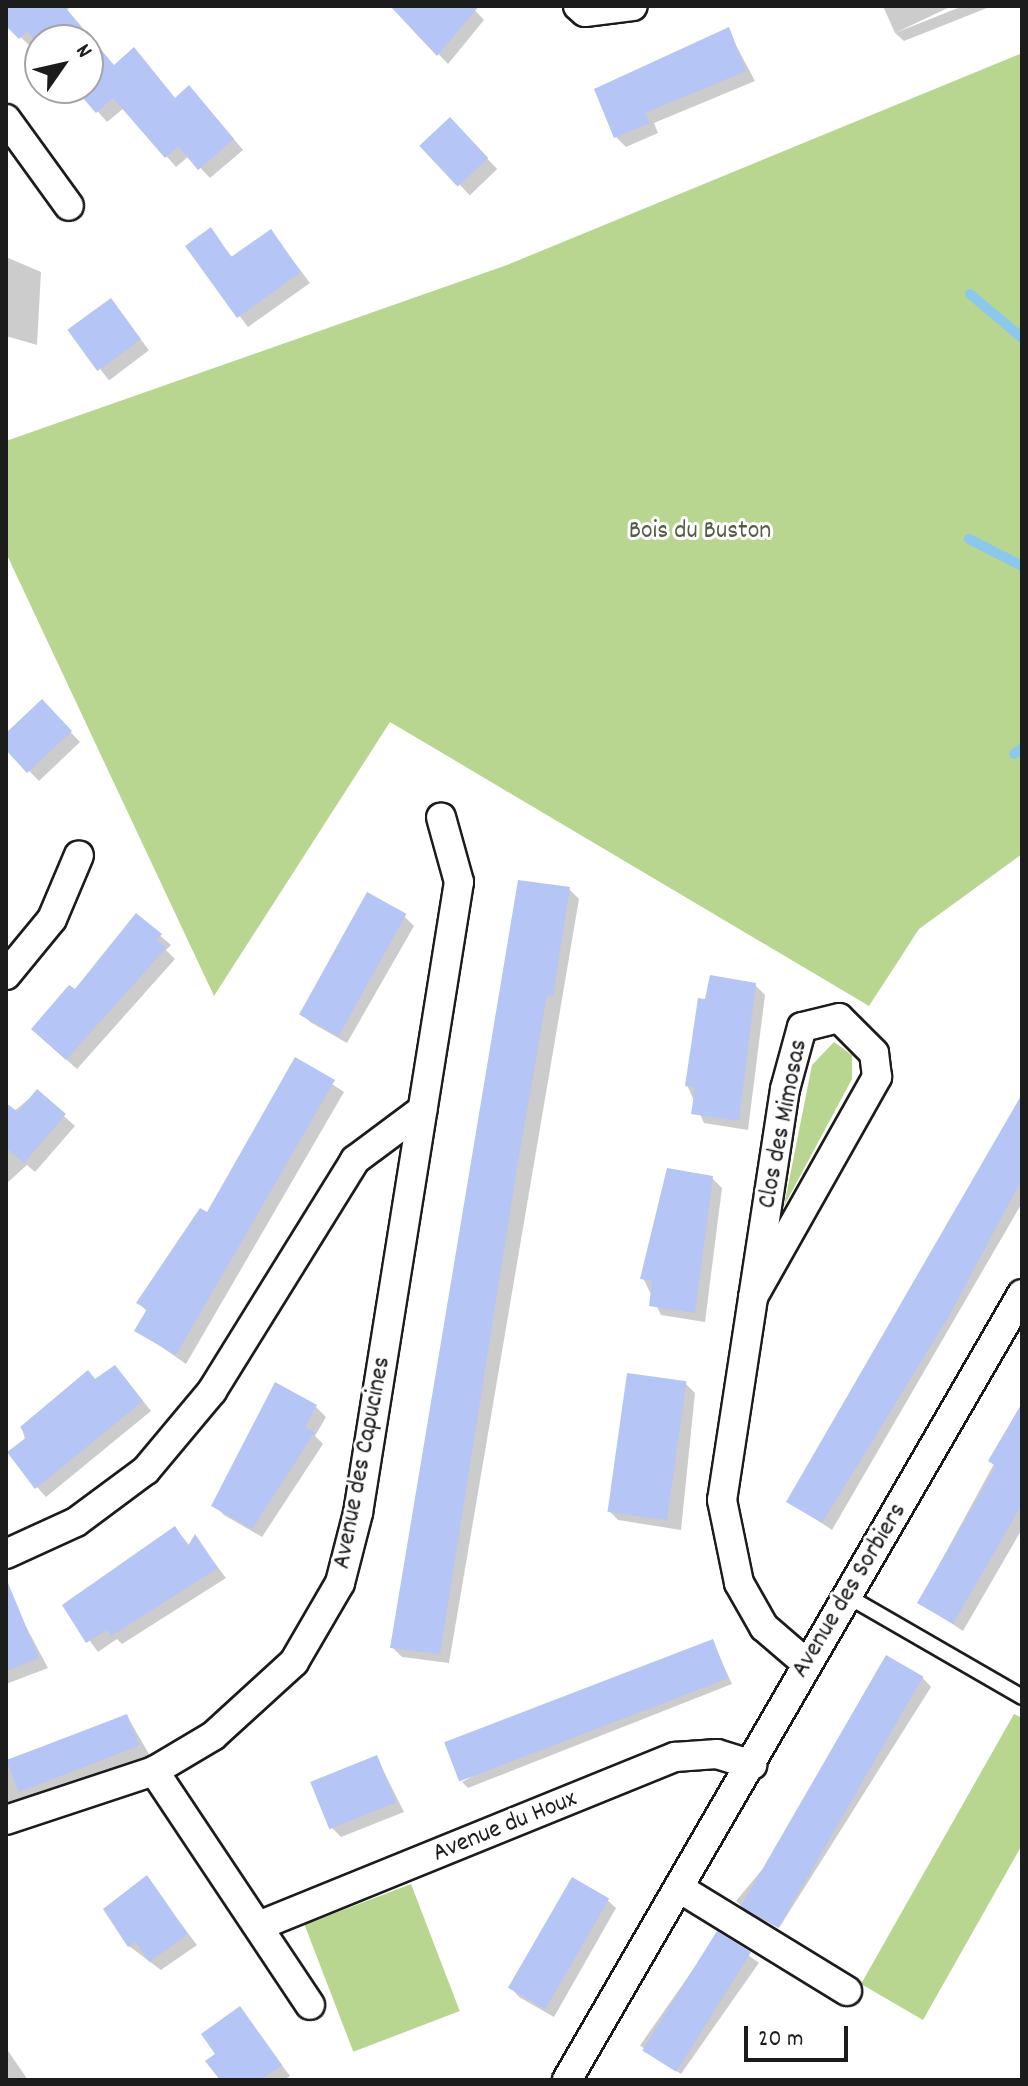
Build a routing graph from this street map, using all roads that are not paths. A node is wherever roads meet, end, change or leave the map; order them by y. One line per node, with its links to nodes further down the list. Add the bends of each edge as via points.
1 (578, 6): 2 (street, via 585,12)
2 (633, 6)
3 (6, 119): 4 (street)
4 (16, 151): 5 (street)
5 (69, 206)
6 (441, 817): 9 (street, Avenue des Capucines, via 459,882)
7 (79, 855): 8 (street, via 52,919)
8 (6, 975)
9 (422, 1110): 12 (street, via 355,1160 212,1391 146,1470 76,1522); 17 (street, Avenue des Capucines, via 358,1513 340,1583 311,1639 273,1687 213,1736)
10 (1022, 1294): 13 (street, Avenue des Sorbiers)
11 (753, 1297): 11 (street, Clos des Mimosas, via 877,1077 874,1053 839,1018 802,1027); 14 (street, Clos des Mimosas, via 722,1500 725,1543 764,1627)
12 (6, 1554)
13 (849, 1597): 14 (street, Avenue des Sorbiers); 15 (lane)
14 (806, 1663): 16 (street, Avenue des Sorbiers)
15 (1022, 1697)
16 (752, 1765): 19 (street, Avenue des Sorbiers); 20 (street, Avenue du Houx, via 717,1754 675,1757)
17 (154, 1771): 18 (street, Avenue des Capucines); 20 (street)
18 (6, 1820)
19 (679, 1888): 21 (street); 23 (street, Avenue des Sorbiers)
20 (261, 1925): 22 (street)
21 (847, 1991)
22 (310, 2005)
23 (567, 2080)

